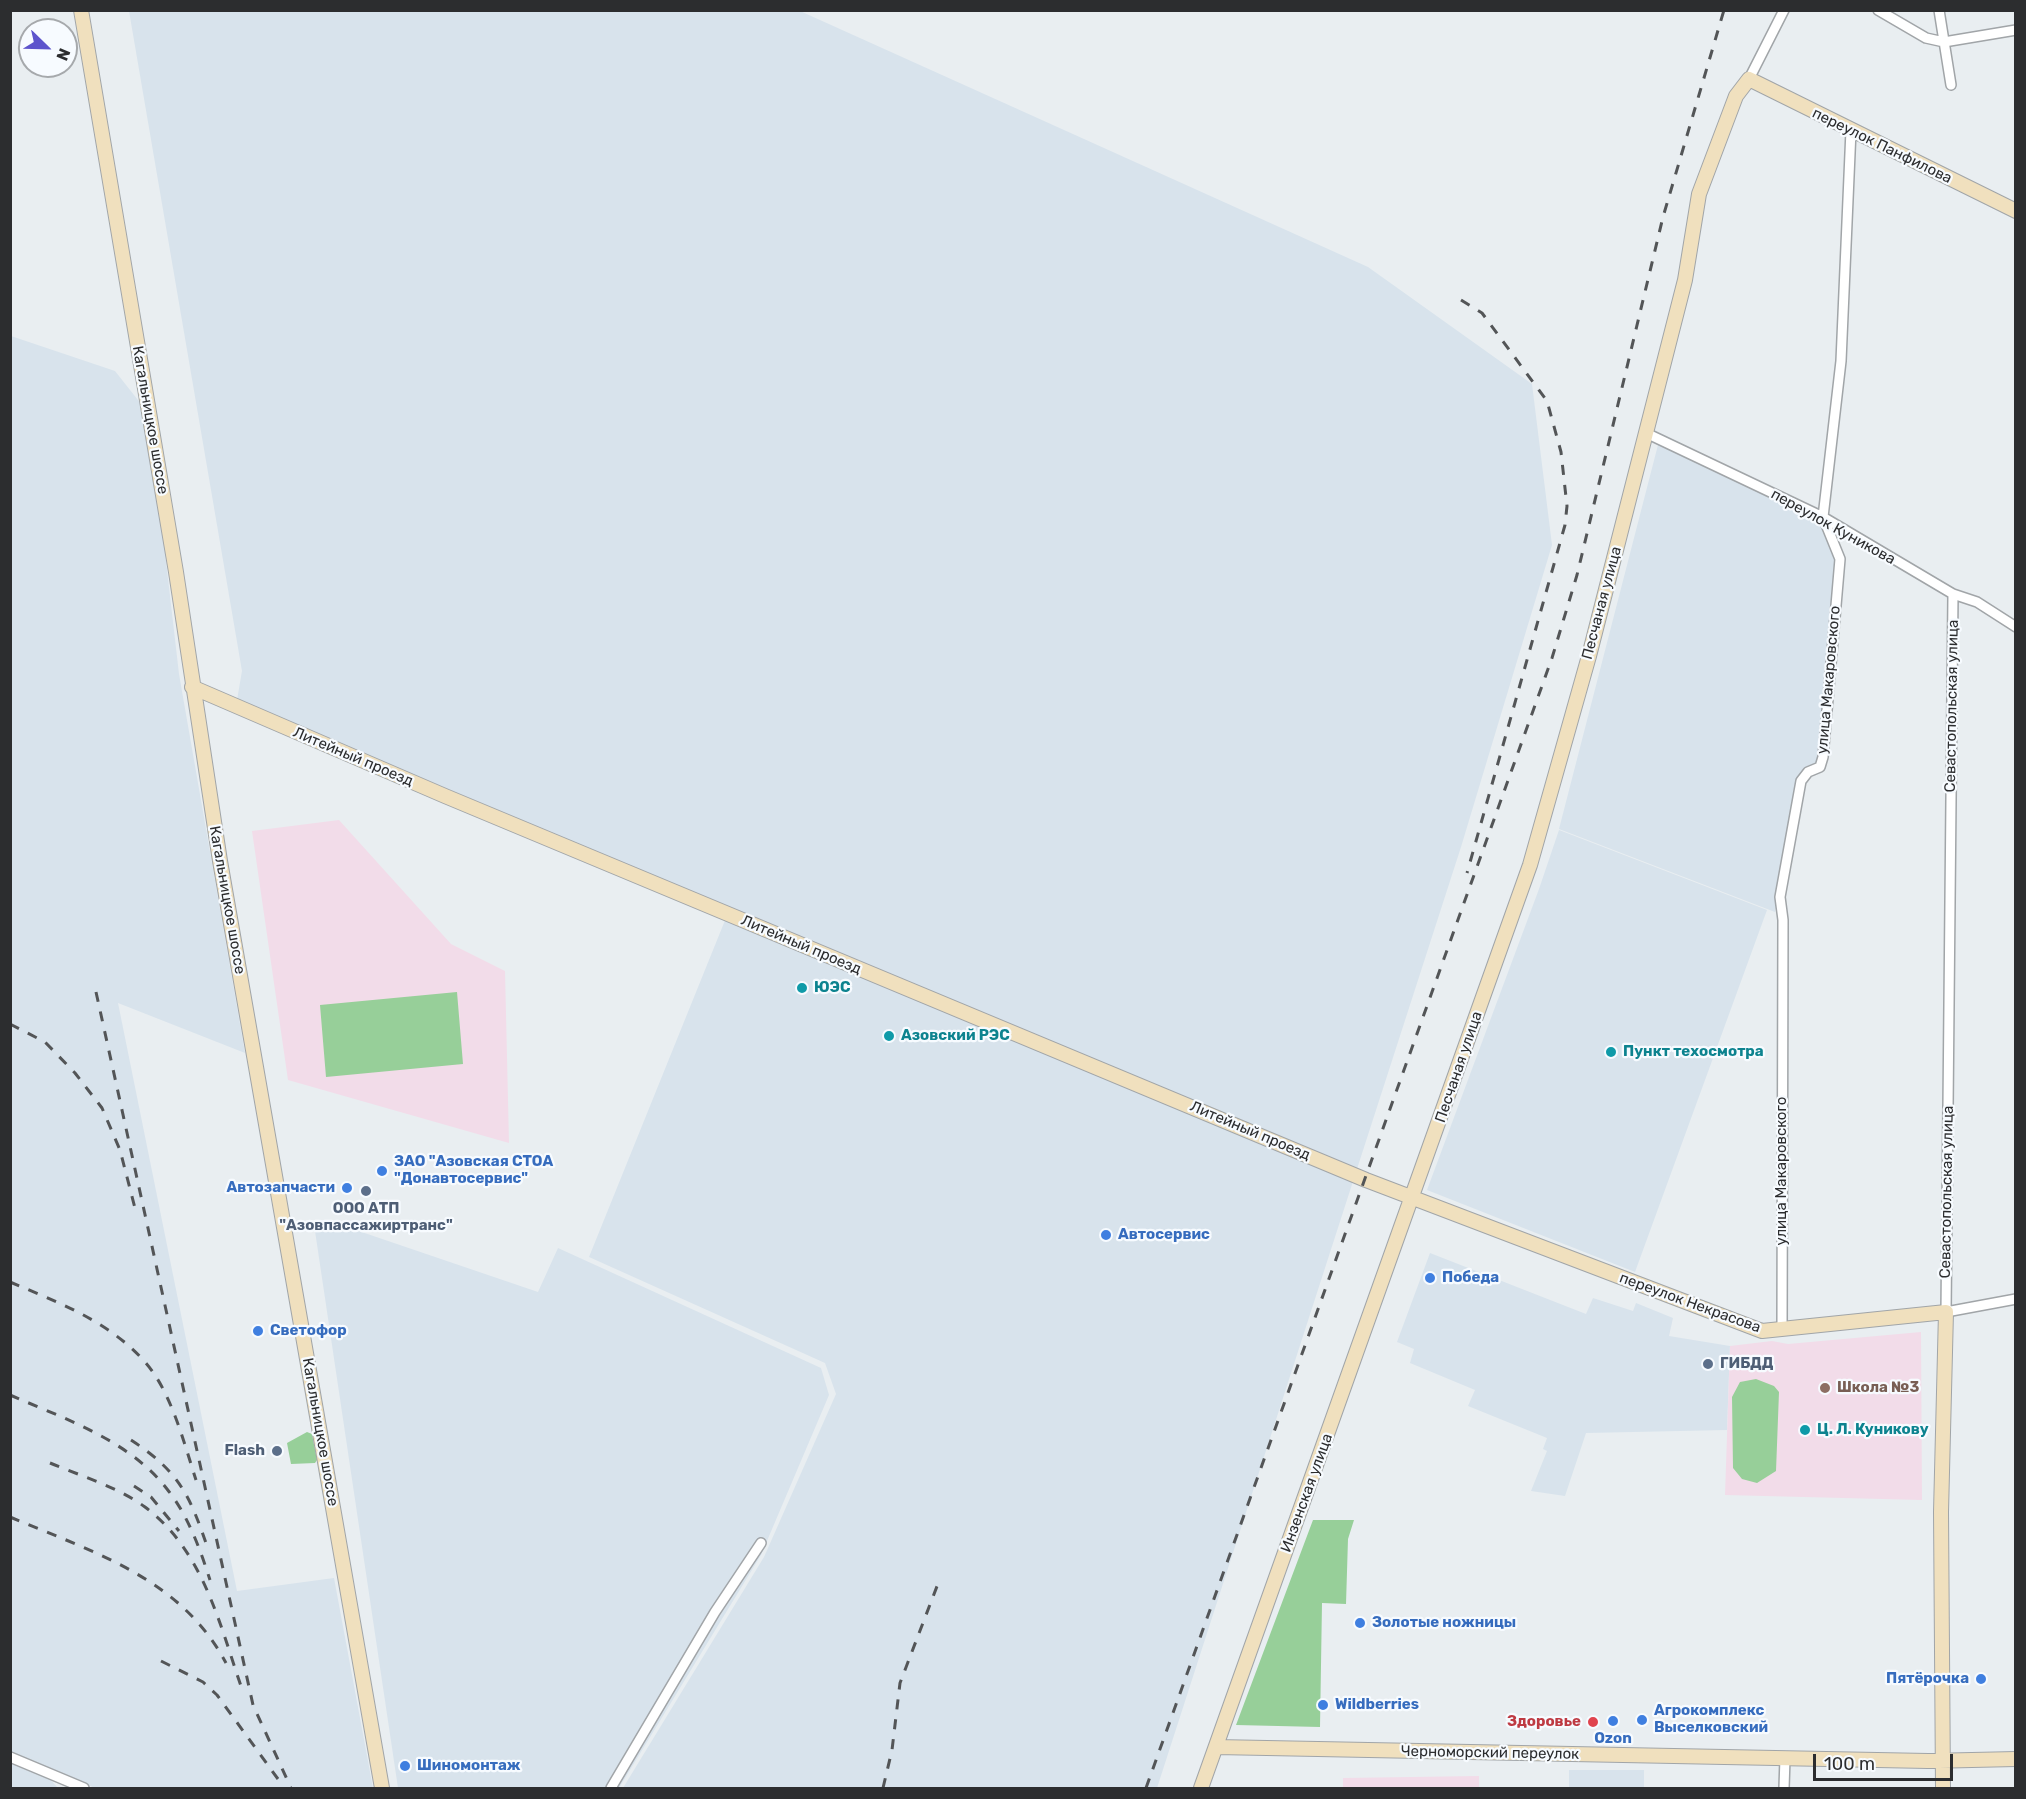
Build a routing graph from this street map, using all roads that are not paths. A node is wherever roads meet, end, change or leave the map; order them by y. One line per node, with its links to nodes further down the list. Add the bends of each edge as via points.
1 (81, 10): 15 (main road, Кагальницкое шоссе)
2 (1784, 10): 7 (street, Песчаная улица)
3 (1878, 10): 6 (street, via 1926,38)
4 (1939, 10): 6 (street)
5 (2016, 30): 6 (street)
6 (1944, 42): 8 (street)
7 (1749, 79): 9 (main road, переулок Панфилова); 11 (main road, Песчаная улица, via 1736,96 1699,194 1685,280)
8 (1951, 85)
9 (1851, 130): 10 (main road, переулок Панфилова); 12 (street, улица Макаровского, via 1841,361)
10 (2016, 211)
11 (1646, 433): 12 (street, переулок Куникова); 16 (main road, Песчаная улица, via 1530,865)
12 (1823, 518): 13 (street, переулок Куникова); 19 (street, улица Макаровского, via 1840,559 1823,757 1820,767 1808,771 1801,781 1780,897)
13 (1953, 594): 14 (street, переулок Куникова, via 1977,602); 18 (street, Севастопольская улица)
14 (2016, 627)
15 (192, 687): 16 (main road, Литейный проезд); 29 (main road, Кагальницкое шоссе)
16 (1413, 1198): 19 (main road, переулок Некрасова, via 1752,1328); 21 (main road, Инзенская улица)
17 (2016, 1299): 18 (street, переулок Некрасова)
18 (1946, 1312): 19 (main road, переулок Некрасова); 25 (main road, Севастопольская улица, via 1941,1512)
19 (1782, 1330)
20 (760, 1543): 30 (street)
21 (1216, 1747): 23 (main road, Черноморский переулок); 31 (main road, Инзенская улица)
22 (10, 1757): 26 (street)
23 (1785, 1758): 25 (main road, Черноморский переулок); 32 (street)
24 (2016, 1759): 25 (main road, Черноморский переулок)
25 (1943, 1761): 33 (main road, Севастопольская улица)
26 (53, 1775): 27 (street); 28 (street)
27 (66, 1788)
28 (84, 1788)
29 (382, 1788)
30 (611, 1788)
31 (1201, 1788)
32 (1784, 1788)
33 (1942, 1788)

